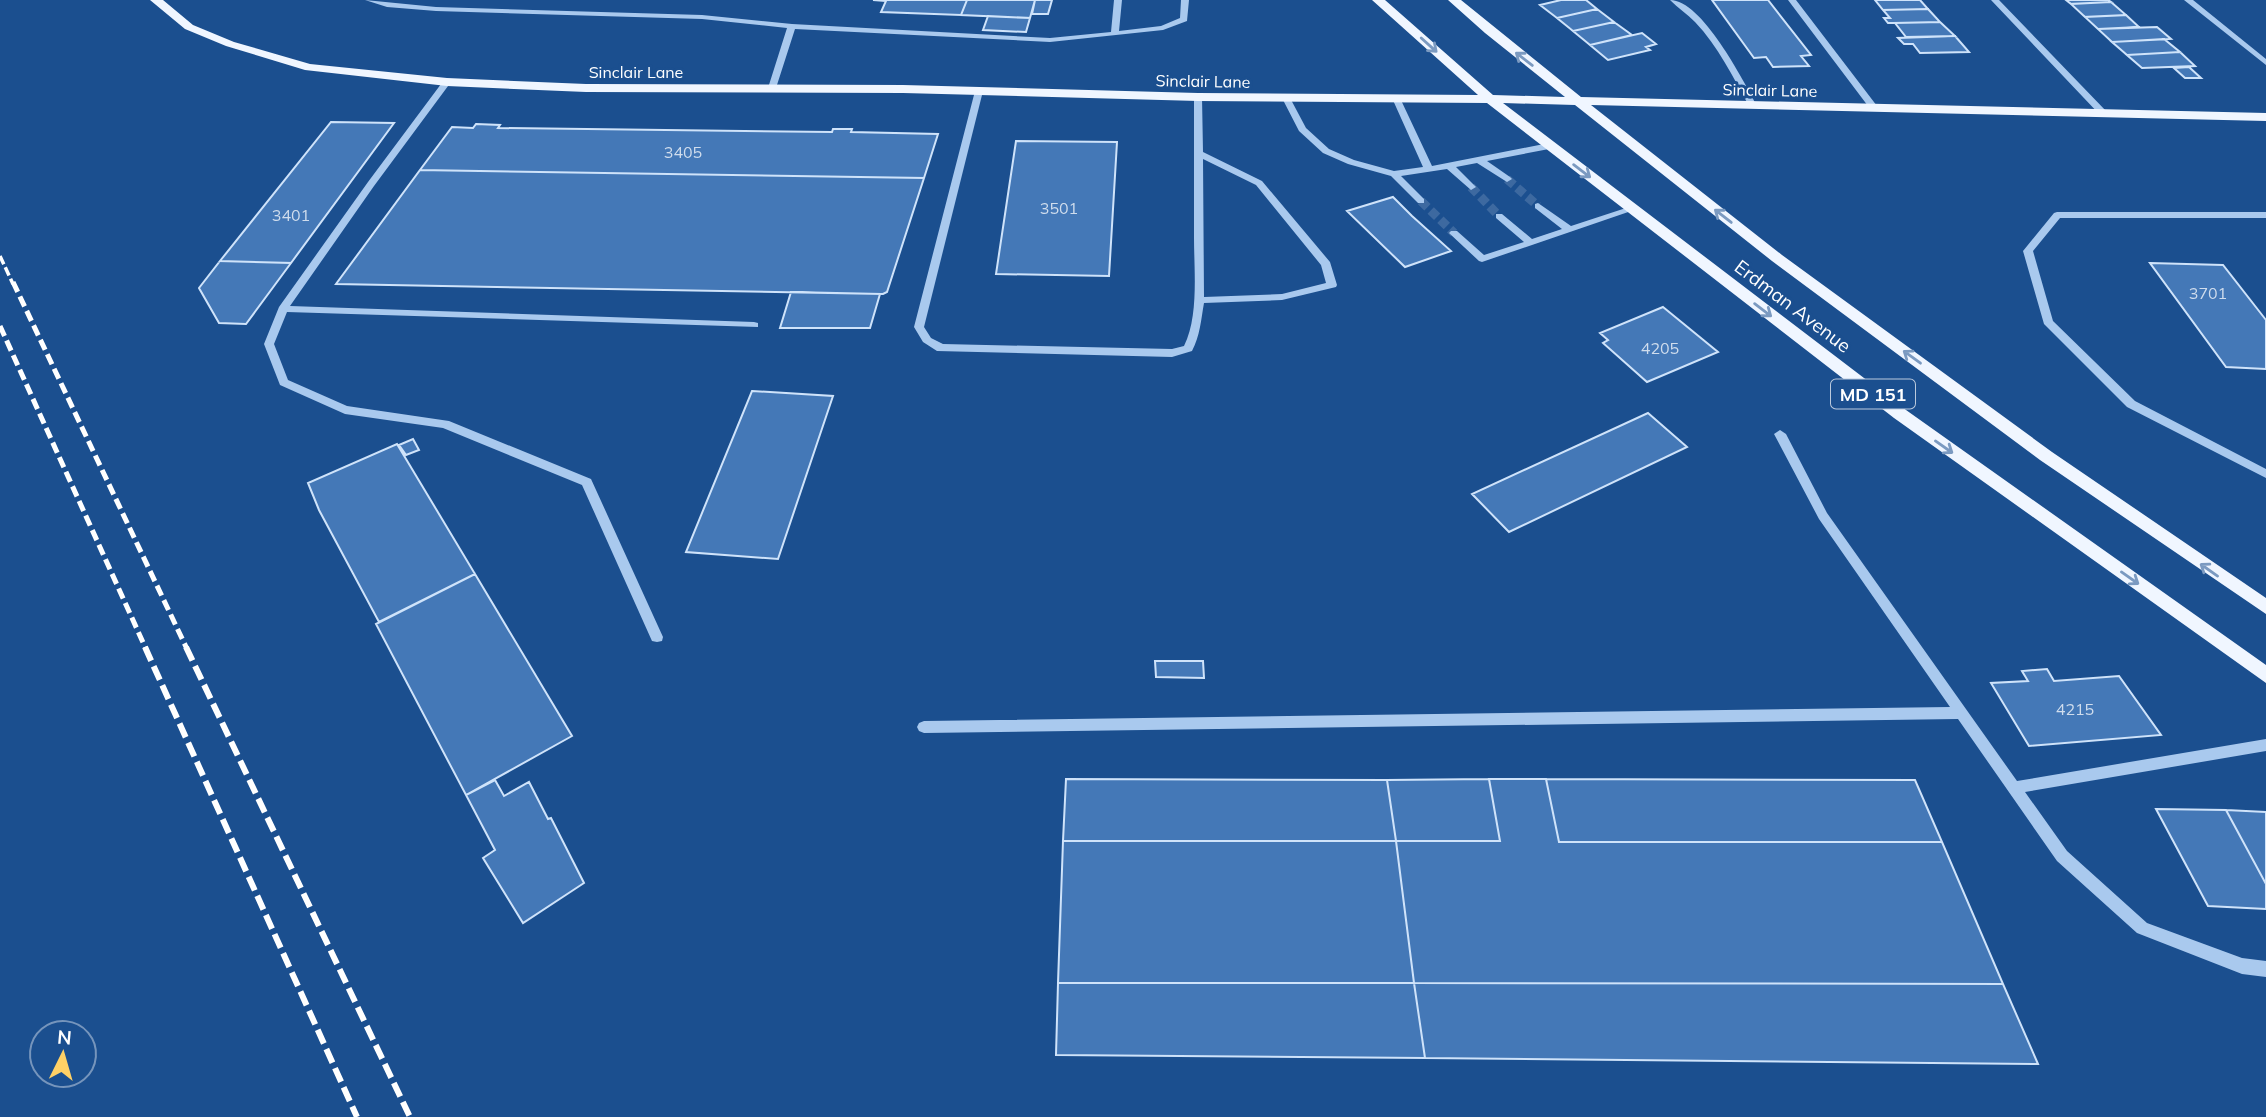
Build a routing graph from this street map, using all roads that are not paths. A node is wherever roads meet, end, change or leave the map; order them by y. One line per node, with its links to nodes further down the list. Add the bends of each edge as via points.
1 (156, 0): 14 (main road, Sinclair Lane, via 189,27 309,67)
2 (369, 0): 11 (street, via 436,9 702,17)
3 (1118, 0): 12 (street)
4 (1185, 0): 12 (street, via 1184,19 1163,29)
5 (1378, 0): 20 (main road, Erdman Avenue / MD 151, one-way to 20)
6 (1454, 0): 21 (main road, Erdman Avenue / MD 151, one-way to 6)
7 (1674, 0): 22 (street, via 1714,42)
8 (1792, 0): 23 (lane)
9 (1995, 0): 24 (street)
10 (2188, 0): 13 (street)
11 (792, 26): 12 (street, via 1050,40); 15 (street)
12 (1115, 34)
13 (2266, 63)
14 (447, 82): 15 (main road, Sinclair Lane); 43 (street)
15 (772, 88): 16 (main road, Sinclair Lane)
16 (979, 91): 17 (main road, Sinclair Lane); 42 (street, via 919,327 927,340 941,348 1172,353 1188,348)
17 (1198, 97): 18 (main road, Sinclair Lane); 27 (street)
18 (1286, 98): 19 (main road, Sinclair Lane); 31 (street, via 1303,129 1326,151)
19 (1396, 98): 20 (main road, Sinclair Lane); 30 (street)
20 (1490, 99): 21 (main road, Sinclair Lane); 26 (main road, Erdman Avenue / MD 151)
21 (1578, 101): 22 (main road, Sinclair Lane); 47 (main road, Erdman Avenue / MD 151, one-way to 21, via 2046,456 1777,258)
22 (1753, 106): 23 (main road, Sinclair Lane)
23 (1874, 108): 24 (main road, Sinclair Lane)
24 (2104, 114): 25 (main road, Sinclair Lane)
25 (2266, 117)
26 (1549, 146): 28 (street); 36 (main road, Erdman Avenue / MD 151, one-way to 36)
27 (1196, 153): 42 (street); 42 (street, via 1259,183 1326,264 1332,285 1282,297)
28 (1479, 160): 29 (street); 32 (street)
29 (1448, 166): 30 (street); 33 (lane)
30 (1428, 168): 31 (street)
31 (1394, 174): 34 (street)
32 (1507, 179)
33 (1471, 187)
34 (1421, 201)
35 (1538, 206): 39 (street)
36 (1632, 209): 39 (street); 49 (main road, Erdman Avenue / MD 151, one-way to 49, via 1909,421)
37 (2266, 215): 46 (street, via 2057,215 2028,251 2048,322 2131,404)
38 (1499, 216): 41 (street)
39 (1570, 230): 41 (street)
40 (1454, 233): 41 (street, via 1482,259)
41 (1531, 243)
42 (1199, 300)
43 (283, 309): 44 (street); 48 (street, via 269,344 284,382 345,410 445,424 587,482)
44 (754, 325)
45 (1780, 434): 50 (street, via 1823,516)
46 (2266, 474)
47 (2266, 607)
48 (657, 637)
49 (2266, 675)
50 (1961, 713): 51 (street); 53 (street)
51 (924, 727)
52 (2266, 745): 53 (street)
53 (2014, 788): 54 (street, via 2062,856 2142,928 2242,966)
54 (2266, 969)

